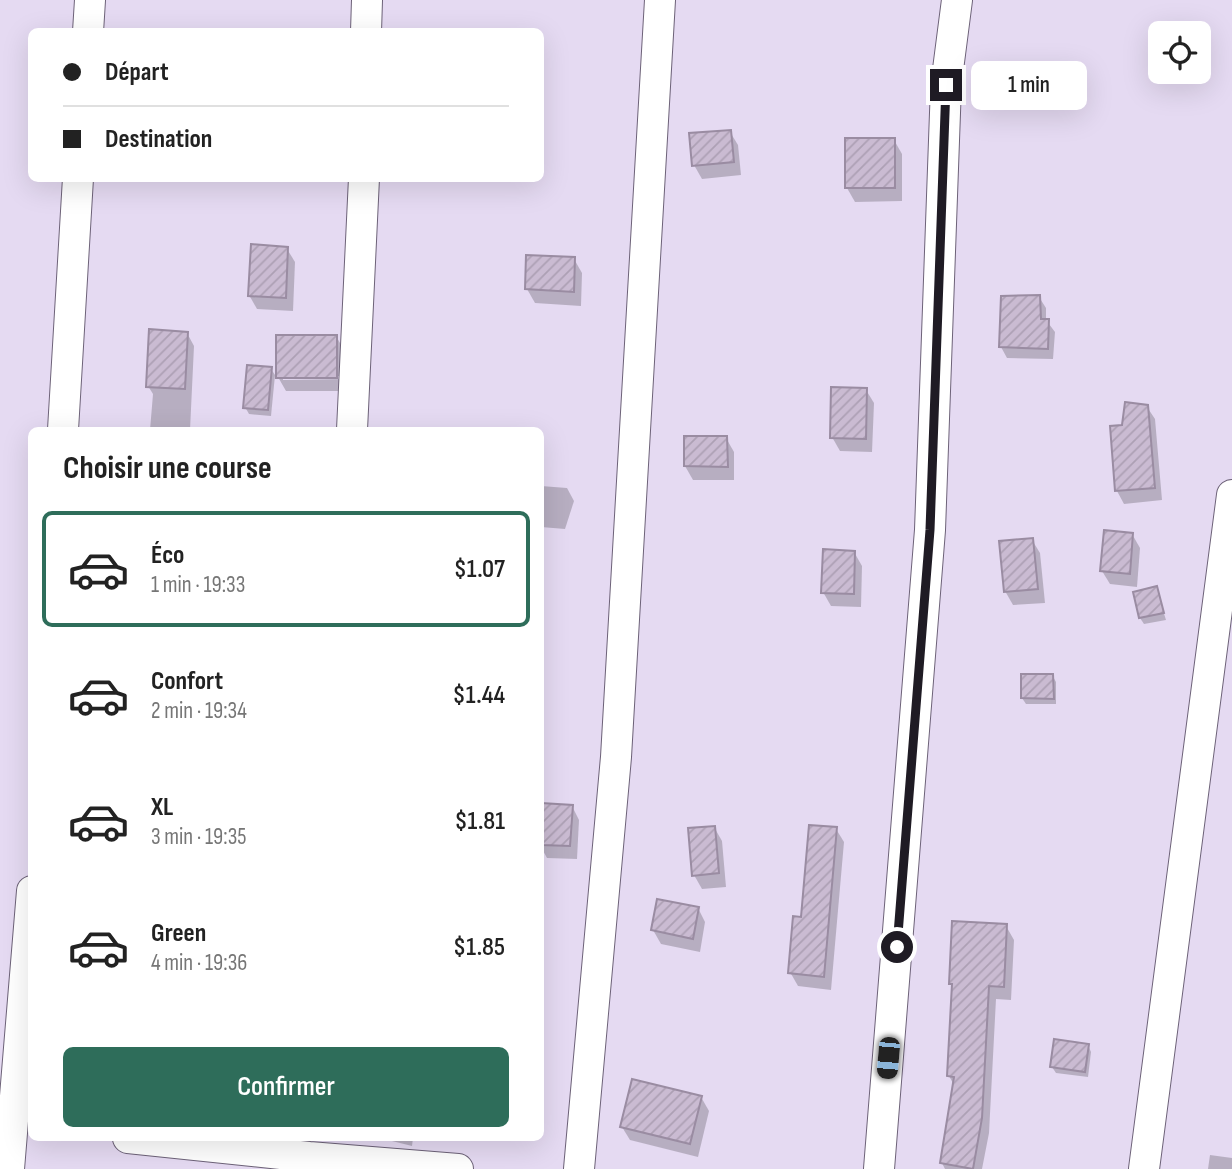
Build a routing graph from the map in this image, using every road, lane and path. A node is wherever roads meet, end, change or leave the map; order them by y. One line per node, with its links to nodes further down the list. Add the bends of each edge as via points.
1 (90, 0): 5 (street)
2 (367, 0): 6 (street)
3 (660, 0): 18 (street, via 616,757)
4 (957, 0): 19 (street, via 946,85 930,530)
5 (88, 28)
6 (366, 28)
7 (78, 182): 9 (street)
8 (364, 182): 10 (street)
9 (63, 427)
10 (352, 427)
11 (1232, 495): 20 (street)
12 (28, 995): 13 (street)
13 (23, 1126): 16 (street)
14 (162, 1141): 15 (street)
15 (310, 1154): 17 (street)
16 (9, 1169)
17 (458, 1169)
18 (579, 1169)
19 (879, 1169)
20 (1144, 1169)

